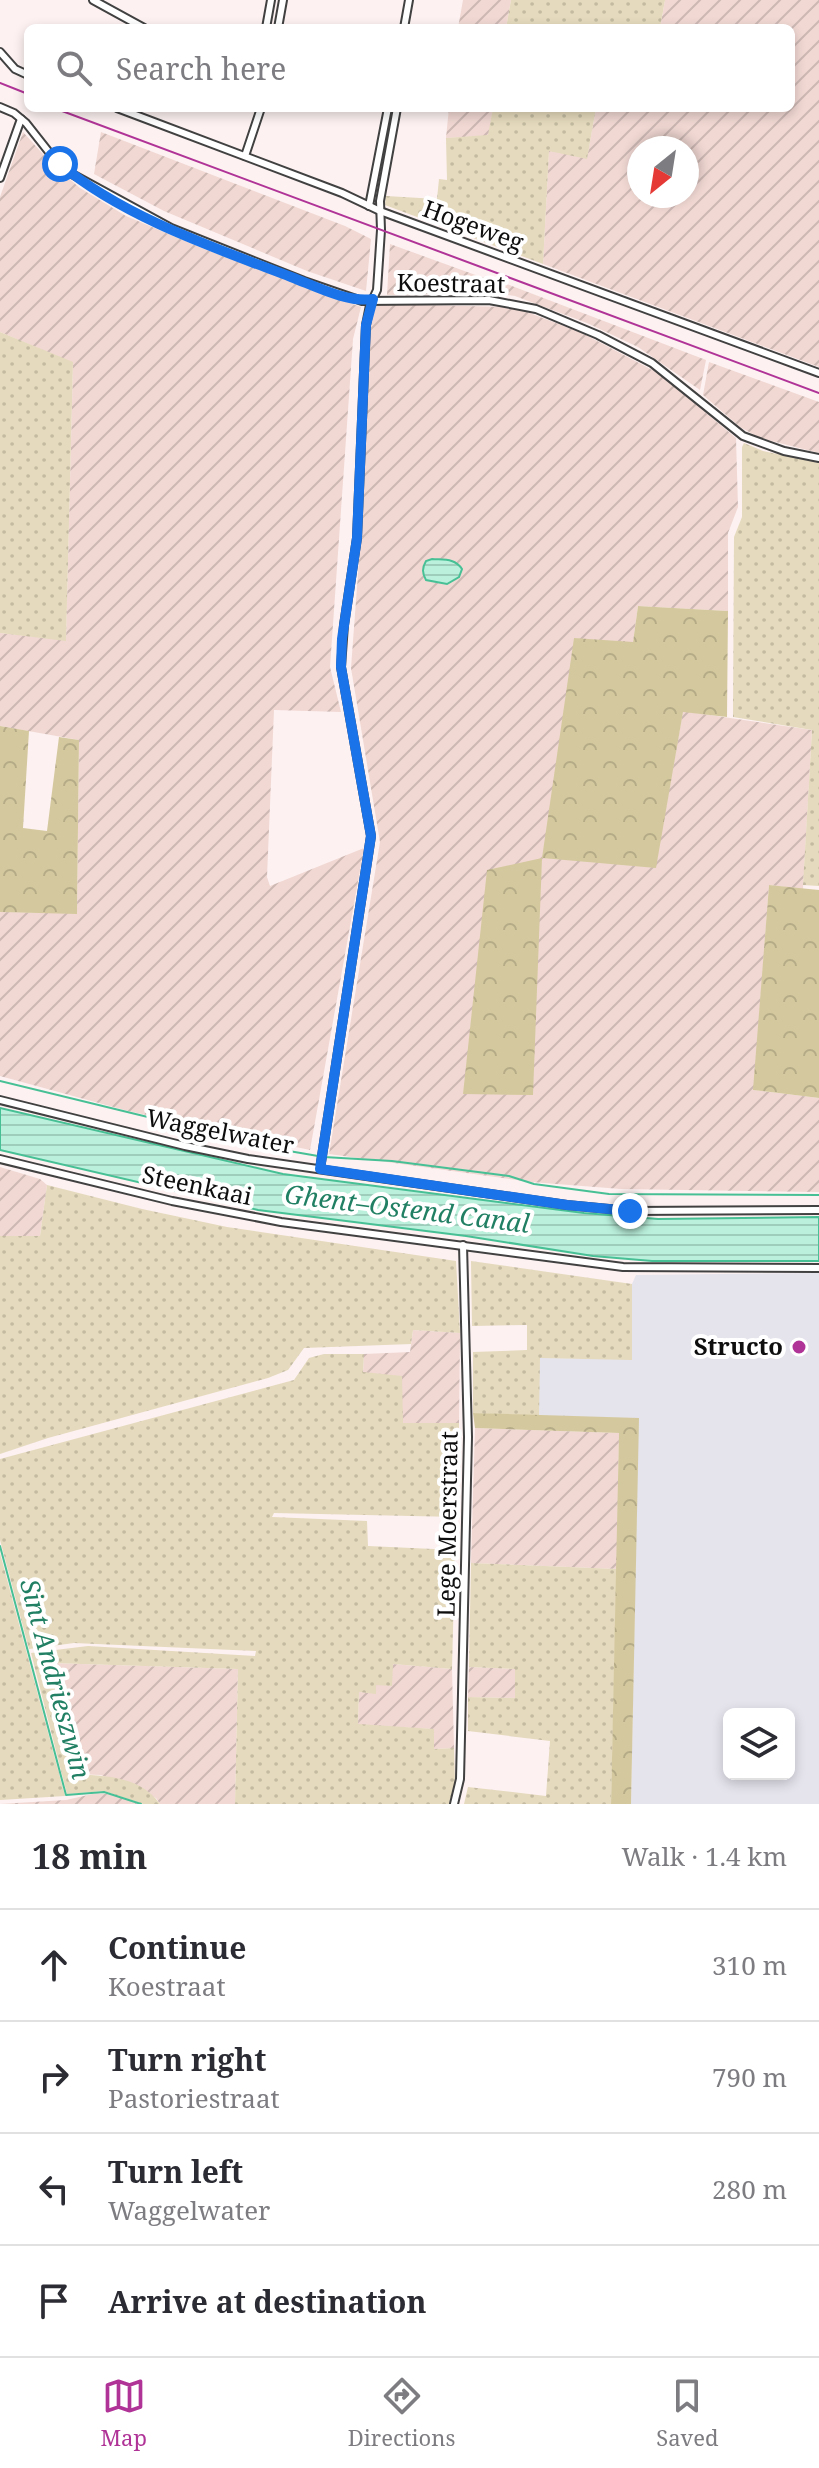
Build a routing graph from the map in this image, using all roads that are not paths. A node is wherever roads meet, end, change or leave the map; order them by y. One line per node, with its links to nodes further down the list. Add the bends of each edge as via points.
1 (93, 0): 5 (street)
2 (271, 0): 6 (street)
3 (283, 0): 7 (street)
4 (409, 0): 8 (street)
5 (137, 24)
6 (267, 24)
7 (279, 24)
8 (405, 24)
9 (0, 52): 10 (street)
10 (24, 73)
11 (0, 107): 16 (street, Koestraat)
12 (128, 112): 19 (street, Hogeweg)
13 (260, 112): 19 (street)
14 (387, 112): 17 (street)
15 (397, 112): 18 (street)
16 (21, 119): 22 (street); 25 (street, Koestraat, via 72,174 147,217 322,288 362,301)
17 (385, 125): 18 (street); 20 (street)
18 (395, 126): 21 (street)
19 (245, 156): 23 (street, Hogeweg)
20 (378, 164): 21 (street); 23 (street)
21 (387, 166): 24 (street)
22 (0, 178)
23 (369, 206): 24 (street, Hogeweg)
24 (380, 211): 25 (street); 26 (street, Hogeweg)
25 (373, 299): 27 (street, Koestraat, via 501,301 536,309 652,363 750,440); 30 (street, via 366,325 357,538 341,653 371,836)
26 (819, 373)
27 (819, 458)
28 (0, 1100): 30 (street, Waggelwater, via 248,1159)
29 (0, 1159): 32 (street, Steenkaai, via 281,1222)
30 (320, 1165): 31 (street, Waggelwater, via 630,1211)
31 (819, 1210)
32 (463, 1245): 33 (street, Steenkaai, via 623,1267); 34 (street, Lege Moerstraat, via 468,1437 460,1779)
33 (819, 1268)
34 (454, 1804)

